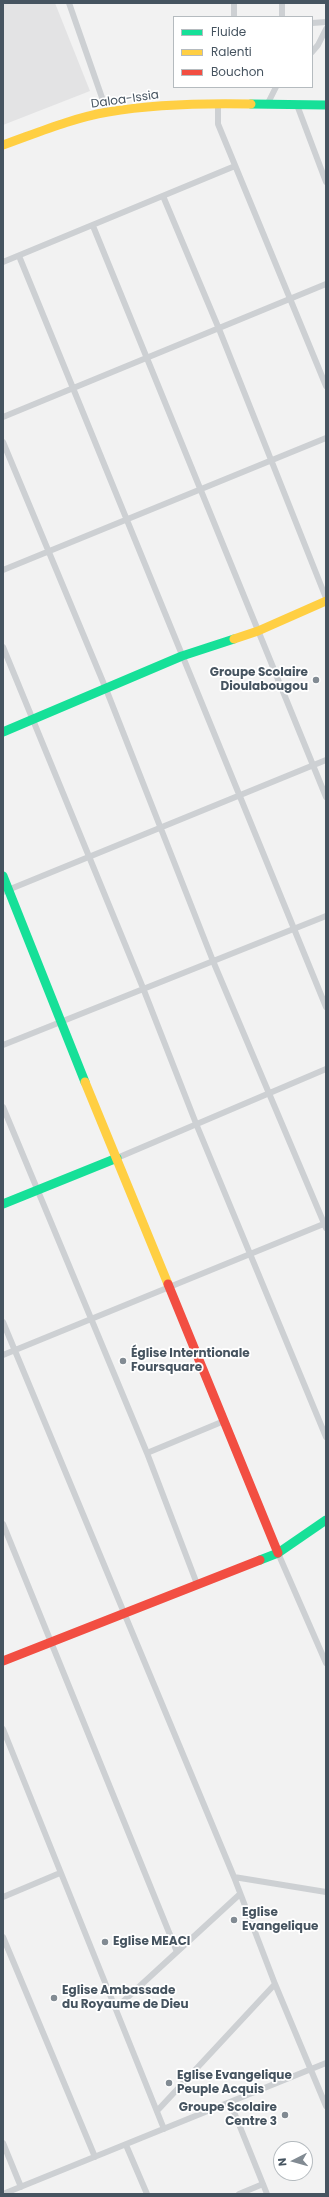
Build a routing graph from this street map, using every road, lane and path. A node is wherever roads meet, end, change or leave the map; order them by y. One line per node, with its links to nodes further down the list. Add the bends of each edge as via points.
1 (69, 3): 15 (street)
2 (234, 3): 4 (street)
3 (282, 3): 5 (street)
4 (234, 16)
5 (282, 16)
6 (326, 22): 7 (street)
7 (313, 23)
8 (326, 29): 9 (street)
9 (313, 51)
10 (276, 88): 12 (street)
11 (218, 104): 12 (street, Daloa-Issia); 15 (street, Daloa-Issia); 17 (street, via 218,124)
12 (267, 105): 13 (street, Daloa-Issia)
13 (297, 105): 14 (street, Daloa-Issia); 18 (street)
14 (326, 105)
15 (107, 112): 16 (street, Daloa-Issia, via 68,122)
16 (3, 145)
17 (235, 166): 19 (street); 24 (street)
18 (326, 182)
19 (163, 196): 20 (street); 25 (street)
20 (93, 226): 21 (street); 26 (street)
21 (19, 256): 22 (street); 28 (street)
22 (3, 262)
23 (326, 284): 24 (street)
24 (291, 299): 25 (street); 27 (street)
25 (219, 329): 26 (street); 32 (street)
26 (146, 359): 28 (street); 33 (street)
27 (326, 386)
28 (74, 388): 29 (street); 34 (street)
29 (3, 417)
30 (326, 438): 32 (street)
31 (3, 442): 35 (street)
32 (272, 460): 33 (street); 37 (street)
33 (200, 490): 34 (street); 38 (street)
34 (126, 520): 35 (street); 40 (street)
35 (48, 552): 36 (street); 41 (street)
36 (3, 570)
37 (326, 599): 38 (street)
38 (258, 631): 40 (street); 45 (street)
39 (3, 647): 42 (street)
40 (182, 656): 41 (street); 46 (street)
41 (106, 689): 42 (street); 48 (street)
42 (34, 720): 43 (street); 49 (street)
43 (3, 732)
44 (326, 760): 45 (street)
45 (313, 766): 46 (street); 47 (street)
46 (240, 797): 48 (street); 53 (street)
47 (326, 797)
48 (161, 828): 49 (street); 54 (street)
49 (88, 857): 51 (street); 55 (street)
50 (3, 876): 51 (street)
51 (6, 891): 57 (street)
52 (326, 916): 53 (street)
53 (294, 930): 54 (street); 56 (street)
54 (213, 961): 55 (street); 60 (street)
55 (143, 988): 57 (street); 62 (street)
56 (326, 1007)
57 (60, 1022): 58 (street); 63 (street)
58 (3, 1045)
59 (326, 1069): 60 (street)
60 (269, 1094): 62 (street); 66 (street)
61 (3, 1108): 64 (street)
62 (197, 1126): 63 (street); 67 (street)
63 (116, 1158): 64 (street); 68 (street)
64 (37, 1191): 65 (street); 69 (street)
65 (3, 1204)
66 (325, 1225): 67 (street)
67 (251, 1255): 68 (street); 74 (street)
68 (169, 1288): 69 (street); 73 (street)
69 (92, 1319): 71 (street); 75 (street)
70 (3, 1322): 71 (street)
71 (15, 1351): 72 (street); 80 (street)
72 (3, 1355)
73 (224, 1421): 75 (street); 78 (street)
74 (326, 1437)
75 (147, 1453): 79 (street)
76 (326, 1520): 78 (street)
77 (3, 1524): 81 (street)
78 (278, 1553): 79 (street); 83 (street)
79 (197, 1584): 80 (street)
80 (125, 1613): 81 (street); 86 (street)
81 (52, 1642): 82 (street); 91 (street)
82 (3, 1661)
83 (326, 1663)
84 (3, 1729): 85 (street)
85 (60, 1873): 89 (street); 93 (street)
86 (234, 1878): 87 (street); 88 (street)
87 (326, 1892)
88 (240, 1894): 91 (street); 92 (street)
89 (3, 1897)
90 (3, 1937): 102 (street)
91 (177, 1952): 93 (street)
92 (275, 1984): 95 (street); 98 (street)
93 (117, 2007): 98 (street)
94 (326, 2063): 95 (street)
95 (312, 2069): 96 (street); 97 (street)
96 (230, 2102): 99 (street); 103 (street)
97 (326, 2106)
98 (157, 2111): 99 (street)
99 (164, 2129): 101 (street)
100 (3, 2143): 104 (street)
101 (126, 2145): 102 (street); 106 (street)
102 (95, 2157): 104 (street)
103 (263, 2184): 107 (street); 108 (street)
104 (21, 2187): 105 (street)
105 (3, 2194)
106 (147, 2194)
107 (239, 2194)
108 (267, 2194)

